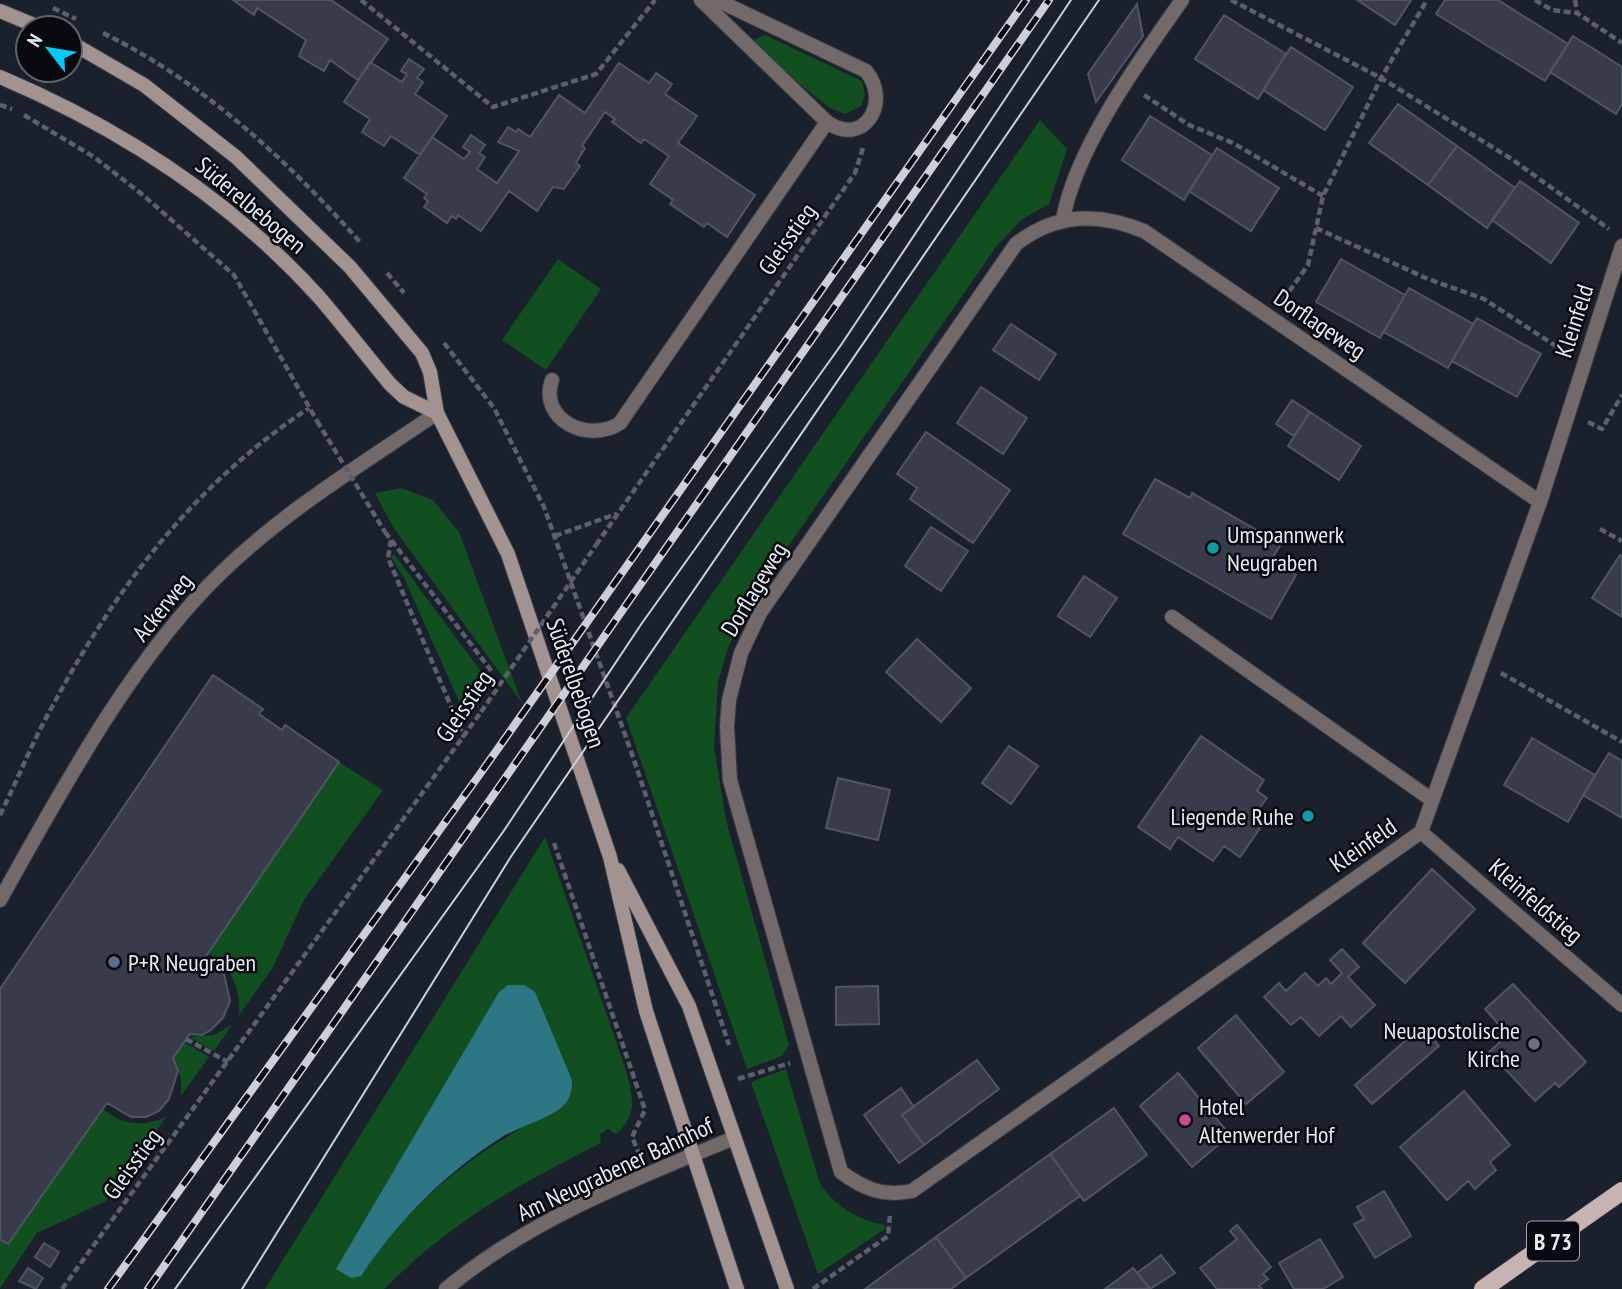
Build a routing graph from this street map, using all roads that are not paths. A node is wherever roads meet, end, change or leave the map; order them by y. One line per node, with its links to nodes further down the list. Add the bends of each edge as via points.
1 (701, 0): 6 (street)
2 (716, 0): 6 (street, via 866,71 875,85 875,110 862,126 852,130 839,130)
3 (1182, 0): 7 (street, via 1125,83 1068,189)
4 (84, 50): 10 (main road, Süderelbebogen, via 183,114 236,157 341,258 422,353)
5 (0, 77): 10 (main road, Süderelbebogen, via 104,128 198,186 290,268 390,384 404,397)
6 (827, 122): 9 (street, via 620,423 598,433 573,427 552,407)
7 (1063, 219): 11 (street, Dorflageweg, via 1096,218 1144,231); 21 (street, Dorflageweg, via 1031,232 1003,259 760,614 741,653 729,700 727,751 738,815 834,1153 841,1172 858,1185)
8 (1622, 246): 11 (street, Kleinfeld)
9 (552, 380)
10 (437, 413): 15 (main road, Süderelbebogen, via 508,554); 16 (street, Ackerweg, via 284,519 196,598 106,721)
11 (1541, 502): 13 (street, Kleinfeld)
12 (1172, 617): 13 (street)
13 (1432, 800): 14 (street, Kleinfeld)
14 (1421, 832): 17 (street, Kleinfeldstieg); 21 (street, Kleinfeld, via 935,1177 912,1191)
15 (610, 857): 18 (main road, Süderelbebogen, via 689,1006); 19 (main road, Süderelbebogen, via 635,974)
16 (0, 900)
17 (1622, 1005)
18 (734, 1138): 19 (street, Am Neugrabener Bahnhof); 24 (main road, Süderelbebogen)
19 (694, 1155): 22 (street, Am Neugrabener Bahnhof, via 531,1232); 23 (main road, Süderelbebogen)
20 (1622, 1191): 25 (main road, B 73)
21 (892, 1195)
22 (446, 1289)
23 (737, 1289)
24 (787, 1289)
25 (1483, 1289)

